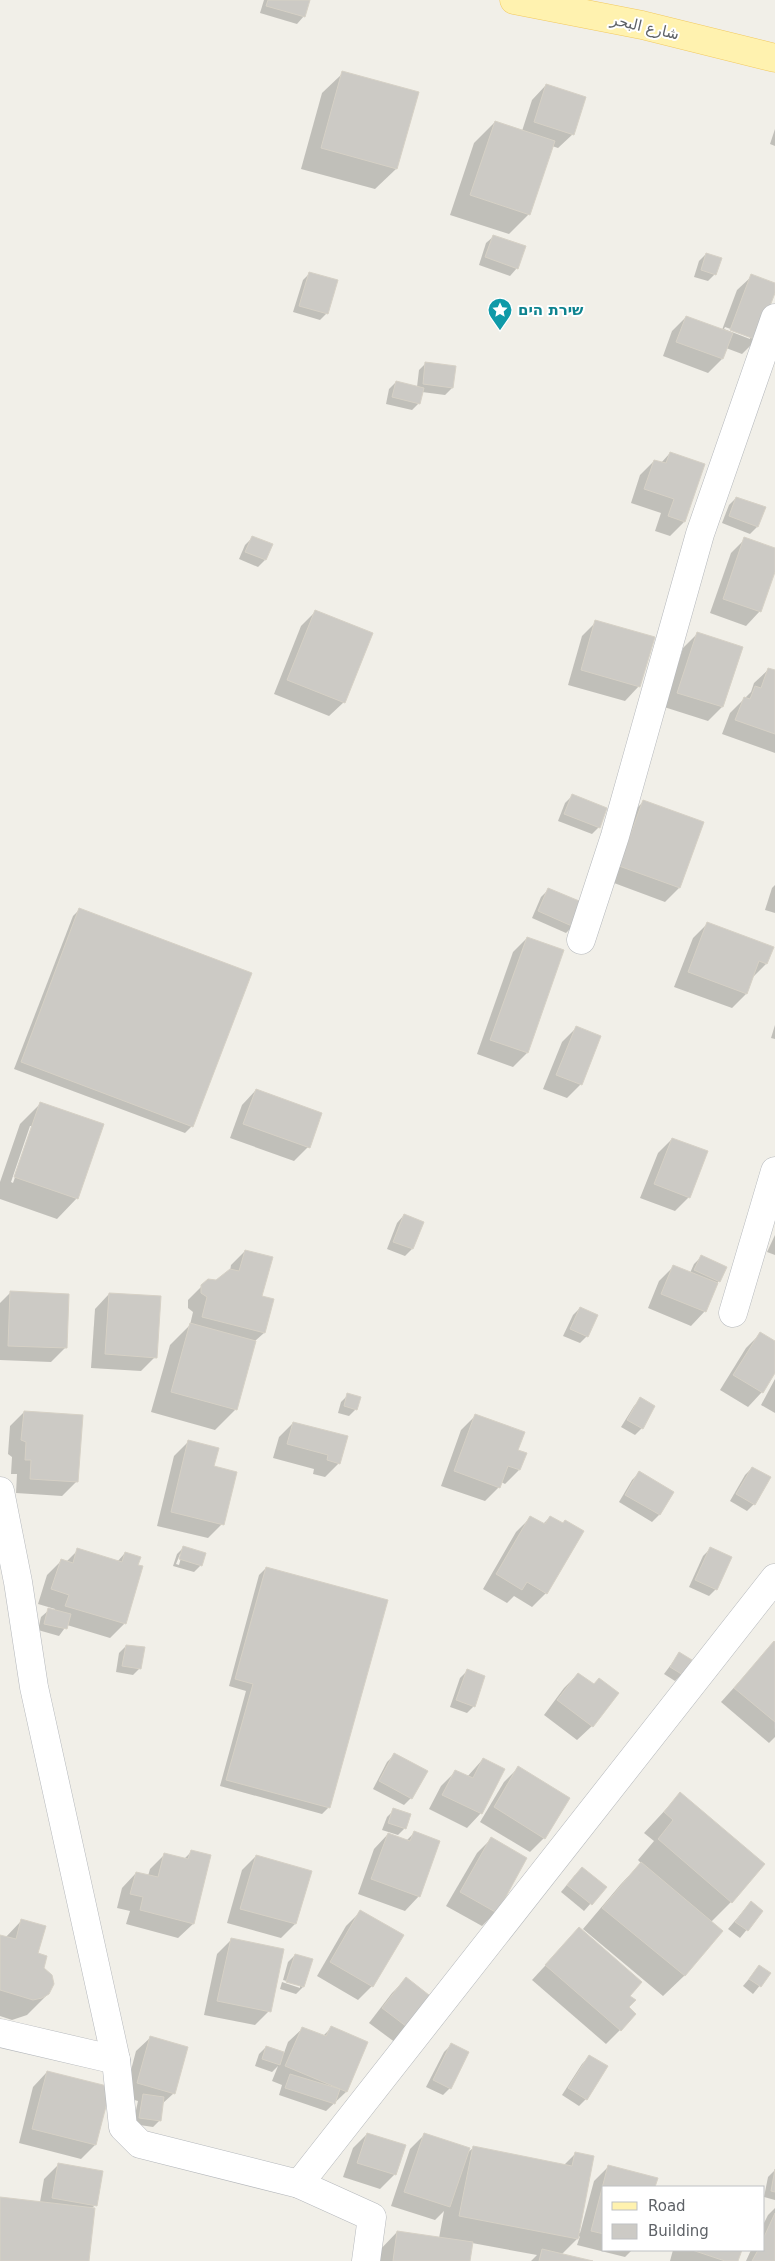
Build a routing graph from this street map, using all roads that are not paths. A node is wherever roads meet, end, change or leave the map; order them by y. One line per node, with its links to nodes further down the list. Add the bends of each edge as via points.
1 (514, 0): 2 (main road, شارع البحر, via 642,25)
2 (775, 58)
3 (775, 318): 4 (street, via 700,534 615,836)
4 (581, 940)
5 (775, 1171): 6 (street)
6 (733, 1313)
7 (0, 1491): 10 (street, via 34,1686)
8 (775, 1578): 11 (street)
9 (0, 2033): 10 (street)
10 (116, 2060): 11 (street, via 123,2127 140,2144)
11 (299, 2184): 12 (street, via 372,2217)
12 (366, 2261)

